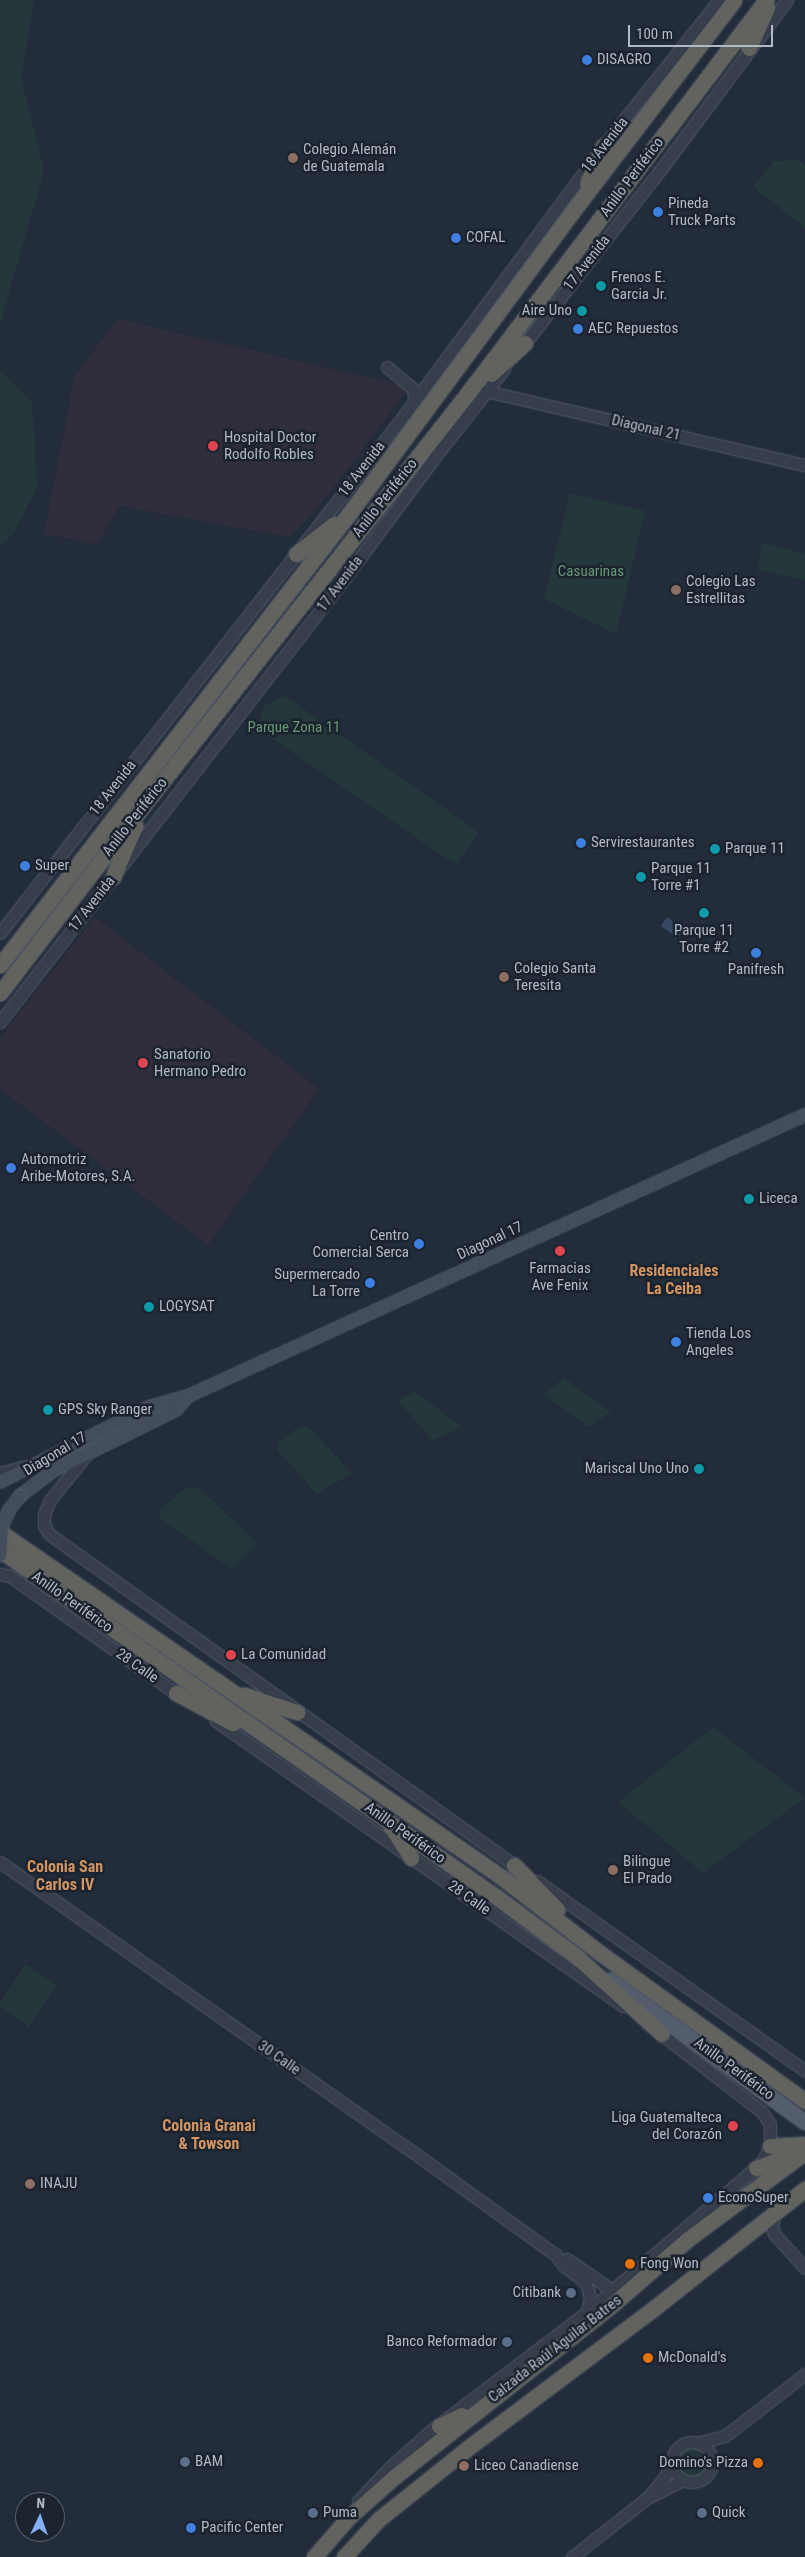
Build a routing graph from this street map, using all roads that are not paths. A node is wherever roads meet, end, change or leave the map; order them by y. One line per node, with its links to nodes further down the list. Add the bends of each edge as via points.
1 (719, 0): 7 (street, 18 Avenida)
2 (734, 0): 8 (highway, Anillo Periférico)
3 (766, 0): 12 (highway, Anillo Periférico)
4 (770, 0): 6 (highway)
5 (787, 0): 6 (street, 17 Avenida)
6 (750, 48): 9 (street, 17 Avenida, via 661,170)
7 (603, 146): 8 (highway); 13 (street, 18 Avenida)
8 (576, 207): 15 (highway, Anillo Periférico)
9 (525, 343): 11 (street, 17 Avenida); 12 (highway)
10 (387, 367): 13 (street, via 413,389)
11 (486, 391): 14 (street, Diagonal 21); 18 (street, 17 Avenida)
12 (464, 398): 17 (highway, Anillo Periférico)
13 (414, 399): 16 (street, 18 Avenida)
14 (805, 465)
15 (351, 511): 16 (highway); 20 (highway, Anillo Periférico)
16 (296, 554): 19 (street, 18 Avenida)
17 (143, 806): 18 (highway); 21 (highway, Anillo Periférico)
18 (113, 877): 22 (street, 17 Avenida)
19 (0, 933)
20 (0, 966)
21 (0, 993)
22 (0, 1022)
23 (805, 1115): 24 (main road, Diagonal 17)
24 (188, 1396): 25 (main road, Diagonal 17, via 176,1410); 26 (main road, Diagonal 17, via 149,1407)
25 (90, 1451): 29 (main road, Diagonal 17, bridge, via 42,1478 20,1496 8,1510); 35 (street, via 50,1500 44,1514 44,1525 49,1534)
26 (32, 1465): 27 (street); 28 (main road, Diagonal 17)
27 (0, 1473)
28 (0, 1482)
29 (1, 1527): 31 (main road, Diagonal 17, bridge); 33 (highway, Anillo Periférico)
30 (0, 1550): 36 (highway, Anillo Periférico)
31 (0, 1555)
32 (0, 1574): 34 (street, 28 Calle, via 10,1576)
33 (228, 1690): 35 (highway); 41 (highway, Anillo Periférico, via 500,1876)
34 (176, 1693): 36 (highway); 38 (street, 28 Calle)
35 (297, 1712): 40 (street)
36 (292, 1756): 37 (highway, Anillo Periférico)
37 (388, 1822): 38 (highway); 42 (highway, Anillo Periférico)
38 (411, 1858): 43 (street, 28 Calle)
39 (0, 1862): 56 (street, 30 Calle)
40 (514, 1865): 41 (highway); 44 (street)
41 (600, 1953): 45 (highway, Anillo Periférico)
42 (576, 1956): 43 (highway); 46 (main road, Anillo Periférico)
43 (662, 2034): 48 (street, 28 Calle, via 758,2107 770,2124)
44 (805, 2071)
45 (805, 2101)
46 (805, 2122)
47 (805, 2144): 48 (highway)
48 (770, 2146): 51 (street)
49 (805, 2148): 51 (highway)
50 (805, 2152): 61 (highway, Calzada Raúl Aguilar Batres, via 688,2239 613,2304)
51 (756, 2168): 58 (street)
52 (805, 2189): 54 (highway, Calzada Raúl Aguilar Batres)
53 (805, 2198): 54 (highway)
54 (789, 2202): 55 (highway, Calzada Raúl Aguilar Batres)
55 (775, 2213): 57 (street, via 774,2234); 71 (highway, Calzada Raúl Aguilar Batres, via 379,2519)
56 (556, 2255): 58 (street, 30 Calle); 59 (street, 30 Calle, via 586,2282 590,2297)
57 (805, 2268)
58 (612, 2290): 59 (street)
59 (587, 2312): 62 (street)
60 (805, 2374): 63 (street)
61 (488, 2402): 62 (highway); 69 (highway, Calzada Raúl Aguilar Batres)
62 (439, 2426): 69 (street, via 389,2468 357,2503)
63 (725, 2436): 64 (street); 65 (street)
64 (698, 2443): 65 (street, via 708,2450); 66 (street, via 682,2445)
65 (712, 2458): 67 (street, via 712,2468 707,2476 695,2482)
66 (672, 2460): 67 (street, via 674,2472); 68 (street, via 666,2475)
67 (683, 2480): 68 (street)
68 (647, 2498): 72 (street)
69 (348, 2518): 70 (highway, Calzada Raúl Aguilar Batres)
70 (314, 2557)
71 (344, 2557)
72 (572, 2557)

